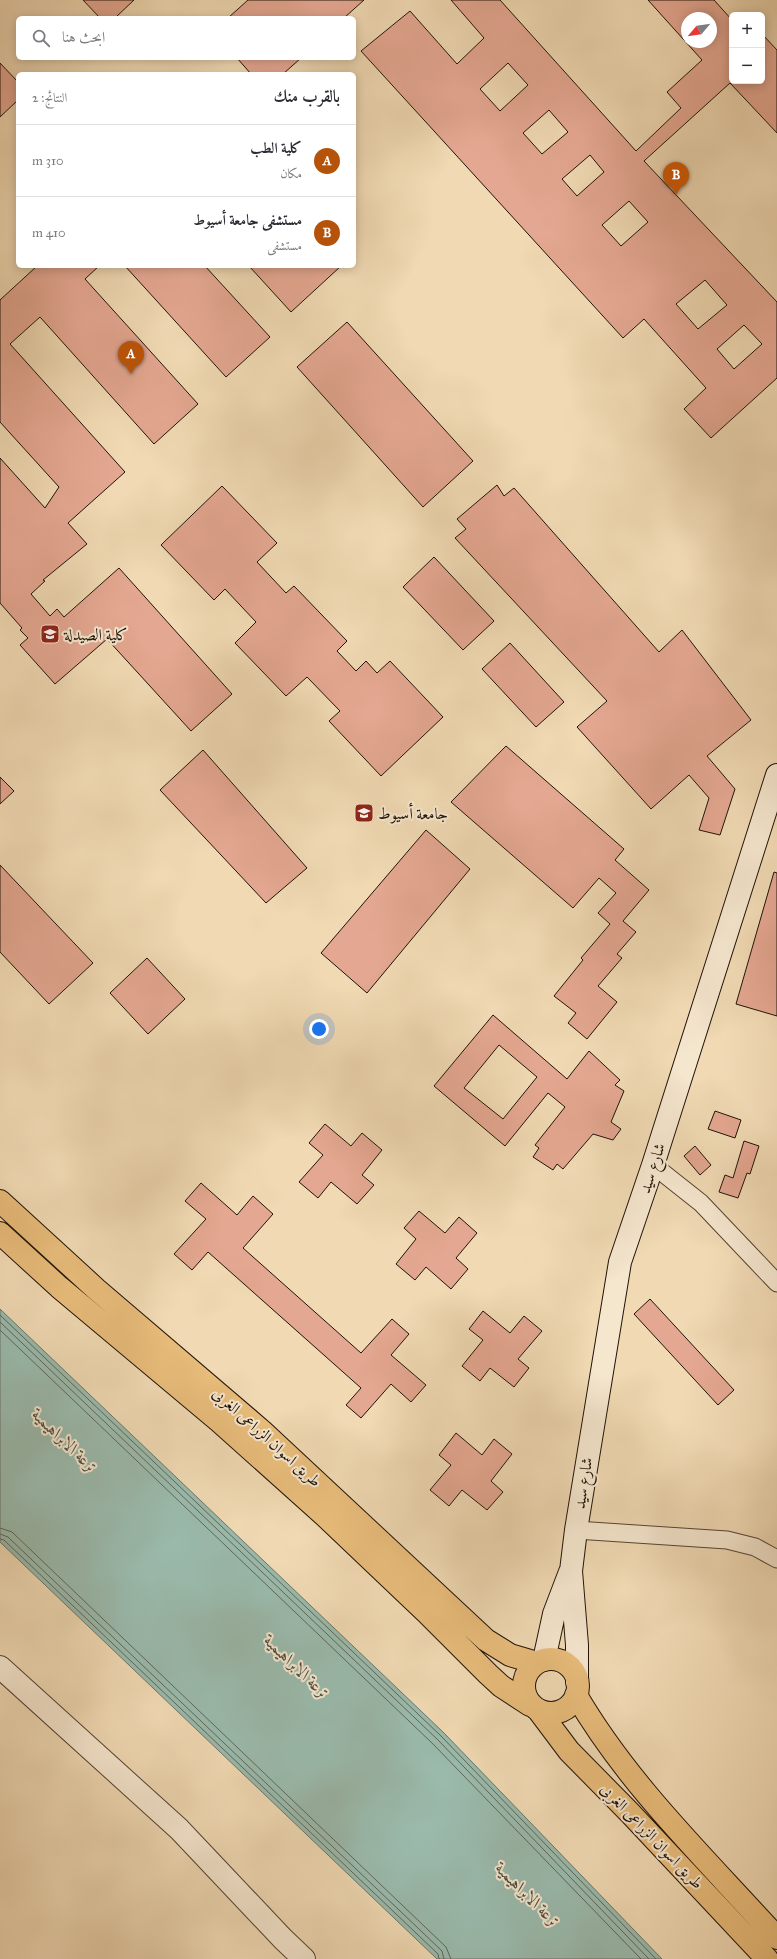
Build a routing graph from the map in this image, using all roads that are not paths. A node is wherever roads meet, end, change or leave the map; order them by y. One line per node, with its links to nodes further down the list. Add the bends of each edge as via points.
1 (777, 775): 2 (main road, شارع سيد)
2 (653, 1165): 5 (street, via 701,1203); 6 (main road, شارع سيد, via 620,1262)
3 (0, 1202): 9 (main road, طريق اسوان الزراعى الغربى, via 96,1289 262,1431 486,1640 510,1655)
4 (0, 1232): 12 (main road, طريق اسوان الزراعى الغربى, via 59,1287 218,1421 324,1515 501,1686)
5 (777, 1283)
6 (576, 1530): 7 (street, via 727,1540 755,1546); 8 (main road, شارع سيد)
7 (777, 1559)
8 (571, 1571): 9 (main road, شارع سيد, via 554,1614); 11 (main road, شارع سيد, via 577,1645)
9 (540, 1661): 11 (main road, via 557,1660 569,1666 574,1674); 12 (main road, via 530,1669 523,1687 525,1697)
10 (0, 1667): 14 (main road, via 179,1829)
11 (577, 1689): 12 (main road, via 570,1706 564,1710 552,1714); 13 (main road, طريق اسوان الزراعى الغربى, via 606,1742 644,1792)
12 (535, 1708): 15 (main road, طريق اسوان الزراعى الغربى, via 569,1751)
13 (777, 1938)
14 (304, 1959)
15 (767, 1959)

